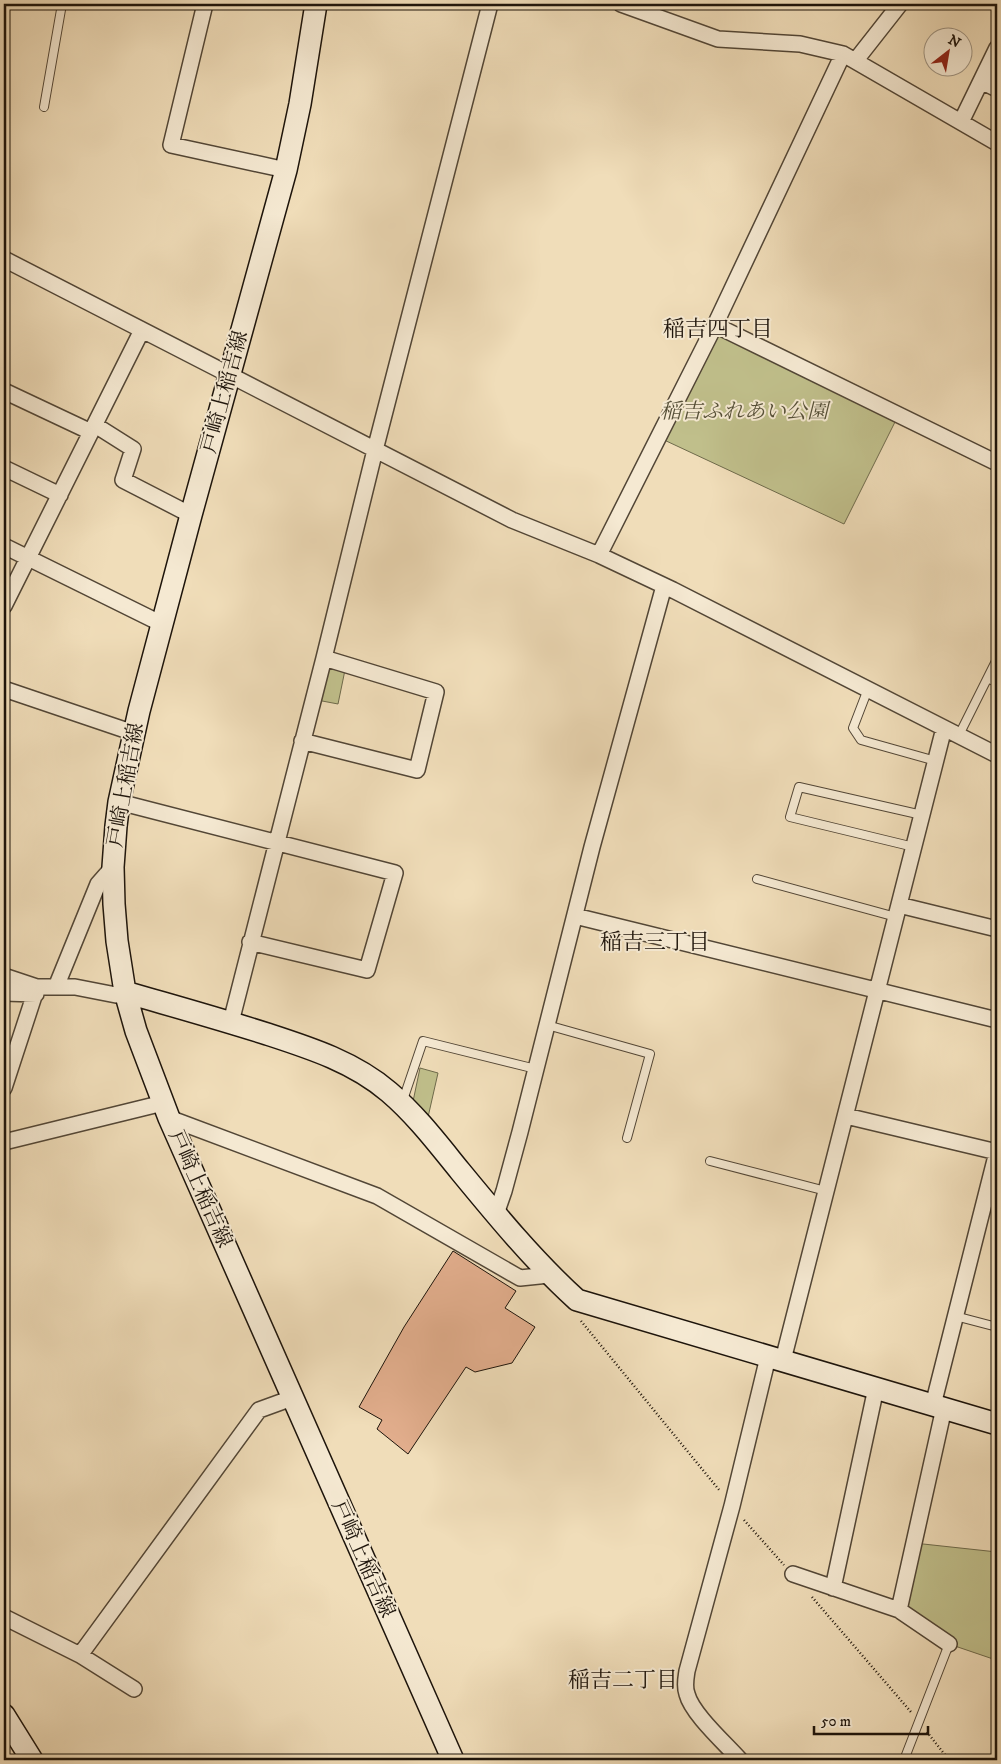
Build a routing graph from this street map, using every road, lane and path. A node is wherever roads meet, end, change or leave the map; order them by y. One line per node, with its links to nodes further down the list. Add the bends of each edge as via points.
1 (62, 4): 11 (lane)
2 (205, 4): 14 (street, via 171,145)
3 (316, 4): 14 (main road, 戸崎上稲吉線)
4 (490, 4): 21 (street)
5 (621, 4): 8 (street, via 718,39 800,44)
6 (900, 4): 8 (street)
7 (997, 48): 9 (street)
8 (849, 57): 12 (street); 16 (street)
9 (981, 80): 10 (street); 12 (street)
10 (997, 88)
11 (44, 107)
12 (961, 122): 13 (street)
13 (997, 143)
14 (286, 170): 18 (main road, 戸崎上稲吉線)
15 (4, 259): 17 (street)
16 (715, 324): 22 (street); 27 (street)
17 (142, 330): 18 (street); 20 (street)
18 (229, 375): 21 (street); 25 (main road, 戸崎上稲吉線)
19 (4, 391): 20 (street)
20 (93, 428): 24 (street); 25 (street, via 133,449 123,480)
21 (375, 450): 27 (street, via 512,520); 32 (street)
22 (997, 463)
23 (4, 468): 24 (street)
24 (60, 495): 28 (street)
25 (191, 515): 31 (main road, 戸崎上稲吉線)
26 (4, 546): 28 (street)
27 (599, 555): 29 (street)
28 (28, 558): 30 (street); 31 (street)
29 (664, 586): 37 (street); 51 (street)
30 (4, 606)
31 (162, 624): 39 (main road, 戸崎上稲吉線)
32 (324, 658): 41 (street); 41 (street, via 436,692 418,770)
33 (997, 659): 34 (lane)
34 (988, 678): 35 (lane); 40 (lane)
35 (997, 683)
36 (4, 689): 39 (street)
37 (868, 689): 38 (street); 43 (lane, via 853,728 861,740)
38 (944, 728): 40 (street); 43 (street)
39 (134, 733): 44 (main road, 戸崎上稲吉線)
40 (959, 735): 42 (street)
41 (302, 741): 46 (street)
42 (997, 755)
43 (936, 762): 45 (street)
44 (119, 802): 46 (street); 48 (main road, 戸崎上稲吉線)
45 (922, 815): 47 (street); 47 (lane, via 799,787 790,817)
46 (276, 842): 53 (street); 53 (street, via 395,873 367,970)
47 (914, 847): 50 (street)
48 (114, 867): 55 (street, via 98,884); 58 (main road, 戸崎上稲吉線, via 117,941)
49 (757, 879): 50 (lane)
50 (898, 911): 52 (street); 56 (street)
51 (575, 916): 56 (street); 62 (street)
52 (997, 929)
53 (250, 942): 61 (street)
54 (4, 976): 57 (street)
55 (56, 986): 57 (street); 58 (street, via 116,995)
56 (878, 989): 60 (street); 67 (street)
57 (36, 990): 59 (street); 64 (street)
58 (125, 992): 61 (main road); 66 (main road, 戸崎上稲吉線)
59 (4, 994)
60 (997, 1020)
61 (231, 1022): 65 (main road, via 320,1052 356,1069)
62 (547, 1026): 63 (street); 68 (lane, via 650,1054)
63 (536, 1069): 65 (lane, via 423,1041); 73 (street)
64 (4, 1088)
65 (401, 1104): 73 (main road)
66 (166, 1110): 69 (street); 74 (street, via 377,1196 520,1278); 80 (main road, 戸崎上稲吉線)
67 (846, 1116): 70 (street); 72 (street)
68 (627, 1138)
69 (4, 1142)
70 (997, 1152): 76 (street)
71 (710, 1161): 72 (lane)
72 (826, 1191): 78 (street)
73 (496, 1214): 74 (main road)
74 (549, 1275): 75 (main road)
75 (577, 1300): 78 (main road); 83 (path, via 581,1321)
76 (955, 1316): 77 (lane); 81 (street)
77 (997, 1327)
78 (776, 1359): 79 (main road); 83 (street)
79 (876, 1388): 81 (main road); 85 (street)
80 (292, 1398): 90 (street, via 259,1410); 95 (main road, 戸崎上稲吉線)
81 (938, 1406): 82 (main road); 87 (street)
82 (997, 1424)
83 (732, 1506): 84 (path); 96 (street, via 685,1684 690,1702)
84 (793, 1574): 85 (street)
85 (833, 1588): 87 (street)
86 (812, 1596): 93 (path)
87 (899, 1610): 89 (street)
88 (4, 1617): 90 (street)
89 (949, 1644): 93 (lane)
90 (80, 1655): 91 (street)
91 (134, 1689)
92 (4, 1716): 94 (main road)
93 (919, 1721): 97 (lane); 98 (path)
94 (32, 1760)
95 (453, 1760)
96 (740, 1760)
97 (904, 1760)
98 (950, 1760)

